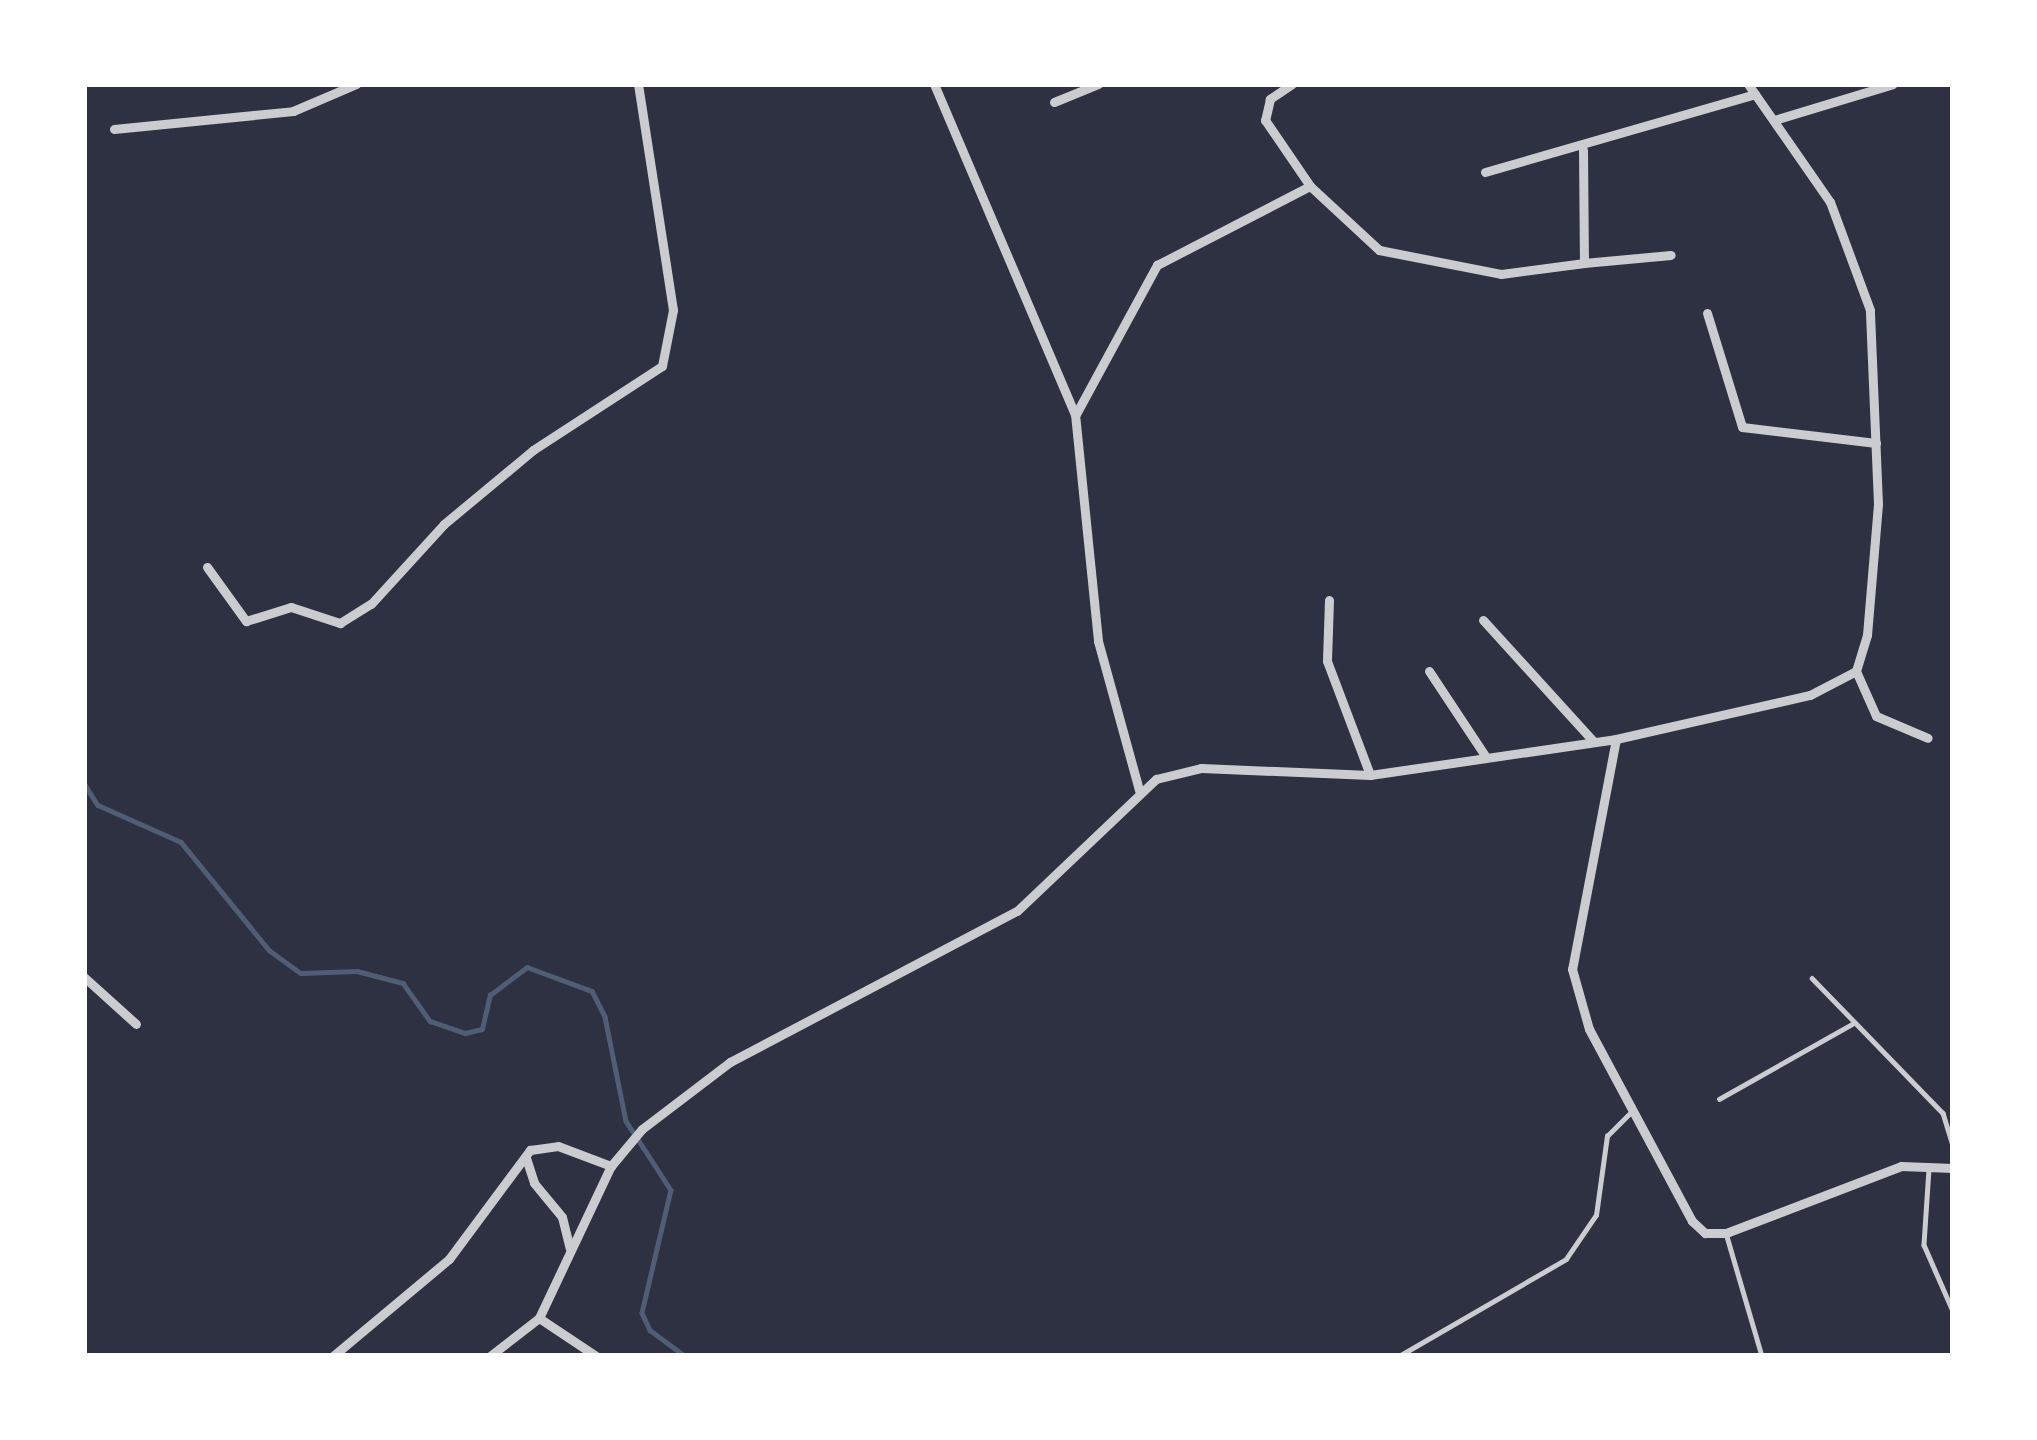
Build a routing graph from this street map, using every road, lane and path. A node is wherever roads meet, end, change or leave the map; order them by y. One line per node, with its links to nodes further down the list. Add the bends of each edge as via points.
1 (356, 84): 10 (street, via 293,111)
2 (638, 84): 19 (street, via 673,310 662,366 533,450 444,524 371,604 340,623 291,607 246,621)
3 (934, 84): 17 (street)
4 (1098, 84): 8 (street)
5 (1292, 84): 13 (street, via 1270,99 1265,120)
6 (1893, 84): 9 (street)
7 (1751, 89): 9 (street); 11 (street)
8 (1054, 102)
9 (1774, 120): 18 (street, via 1830,202 1855,257 1870,310)
10 (114, 129)
11 (1583, 150): 12 (street, via 1560,148); 15 (street)
12 (1485, 172)
13 (1310, 186): 15 (street, via 1379,250 1501,274); 17 (street, via 1157,266)
14 (1671, 255): 15 (street)
15 (1584, 262)
16 (1707, 313): 18 (street, via 1736,415 1750,434)
17 (1076, 415): 29 (street, via 1098,641)
18 (1876, 443): 23 (street, via 1873,580)
19 (207, 567)
20 (1329, 600): 28 (street, via 1328,661)
21 (1483, 620): 26 (street)
22 (1429, 671): 27 (street)
23 (1856, 671): 24 (street, via 1876,716); 25 (street, via 1810,695)
24 (1928, 738)
25 (1616, 739): 26 (street); 35 (street, via 1572,969 1588,1029)
26 (1594, 742): 27 (street)
27 (1486, 758): 28 (street)
28 (1370, 775): 29 (street, via 1202,768)
29 (1139, 790): 39 (street, via 1017,911 730,1061 642,1129)
30 (84, 977): 33 (street)
31 (1812, 978): 32 (lane)
32 (1854, 1023): 34 (lane); 36 (lane, via 1943,1113)
33 (136, 1024)
34 (1719, 1099)
35 (1633, 1110): 41 (street, via 1692,1221 1705,1233); 48 (lane, via 1607,1136 1596,1215 1566,1258)
36 (1953, 1145)
37 (526, 1157): 39 (street, via 538,1145 558,1146); 42 (street, via 534,1183 562,1217); 45 (street, via 449,1258)
38 (1930, 1163): 40 (street); 41 (street, via 1875,1174); 43 (lane, via 1924,1245)
39 (611, 1166): 42 (street)
40 (1953, 1168)
41 (1726, 1233): 49 (lane)
42 (571, 1250): 44 (street)
43 (1953, 1311)
44 (539, 1318): 46 (street); 47 (street)
45 (333, 1356)
46 (490, 1356)
47 (596, 1356)
48 (1399, 1356)
49 (1762, 1356)

